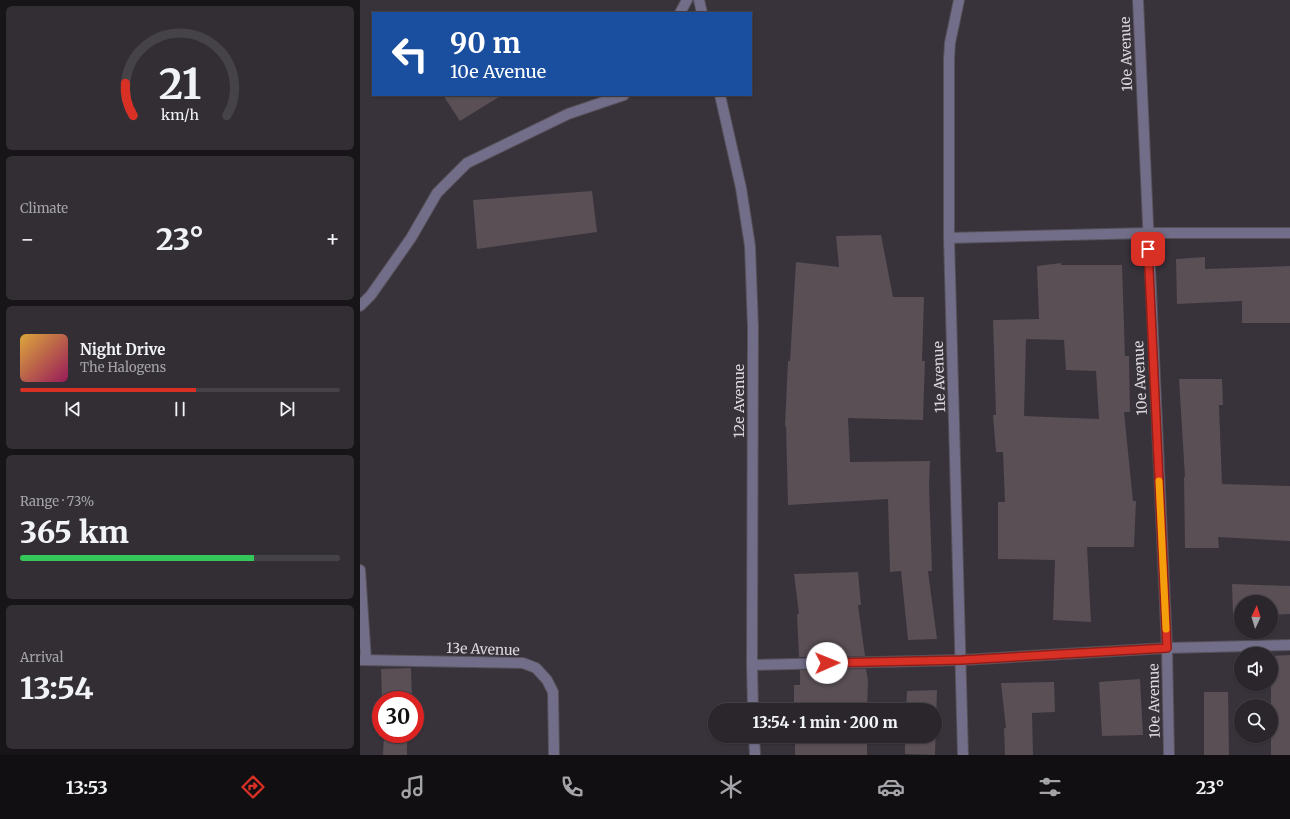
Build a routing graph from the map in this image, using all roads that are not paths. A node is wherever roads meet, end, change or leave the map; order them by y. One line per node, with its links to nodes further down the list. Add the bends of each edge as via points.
1 (687, 0): 5 (street)
2 (699, 0): 6 (street)
3 (958, 0): 11 (street, 11e Avenue, via 949,54)
4 (1138, 0): 9 (street, 10e Avenue)
5 (681, 12)
6 (702, 12)
7 (621, 96): 12 (street, via 568,114 467,163 437,193 411,238 371,296)
8 (720, 96): 18 (street, 12e Avenue, via 741,188 750,246 753,328)
9 (1147, 233): 10 (street); 11 (street); 15 (street, 10e Avenue)
10 (1290, 233)
11 (949, 238): 17 (street, 11e Avenue)
12 (360, 306)
13 (360, 570): 16 (street)
14 (1290, 645): 15 (street)
15 (1167, 648): 17 (street); 24 (street, 10e Avenue)
16 (363, 660): 21 (street, 13e Avenue, via 523,663 536,668 547,680 553,692)
17 (962, 660): 18 (street); 23 (street, 11e Avenue)
18 (752, 665): 19 (street, 12e Avenue)
19 (753, 703)
20 (754, 743): 22 (street)
21 (554, 755)
22 (755, 755)
23 (963, 755)
24 (1169, 755)

